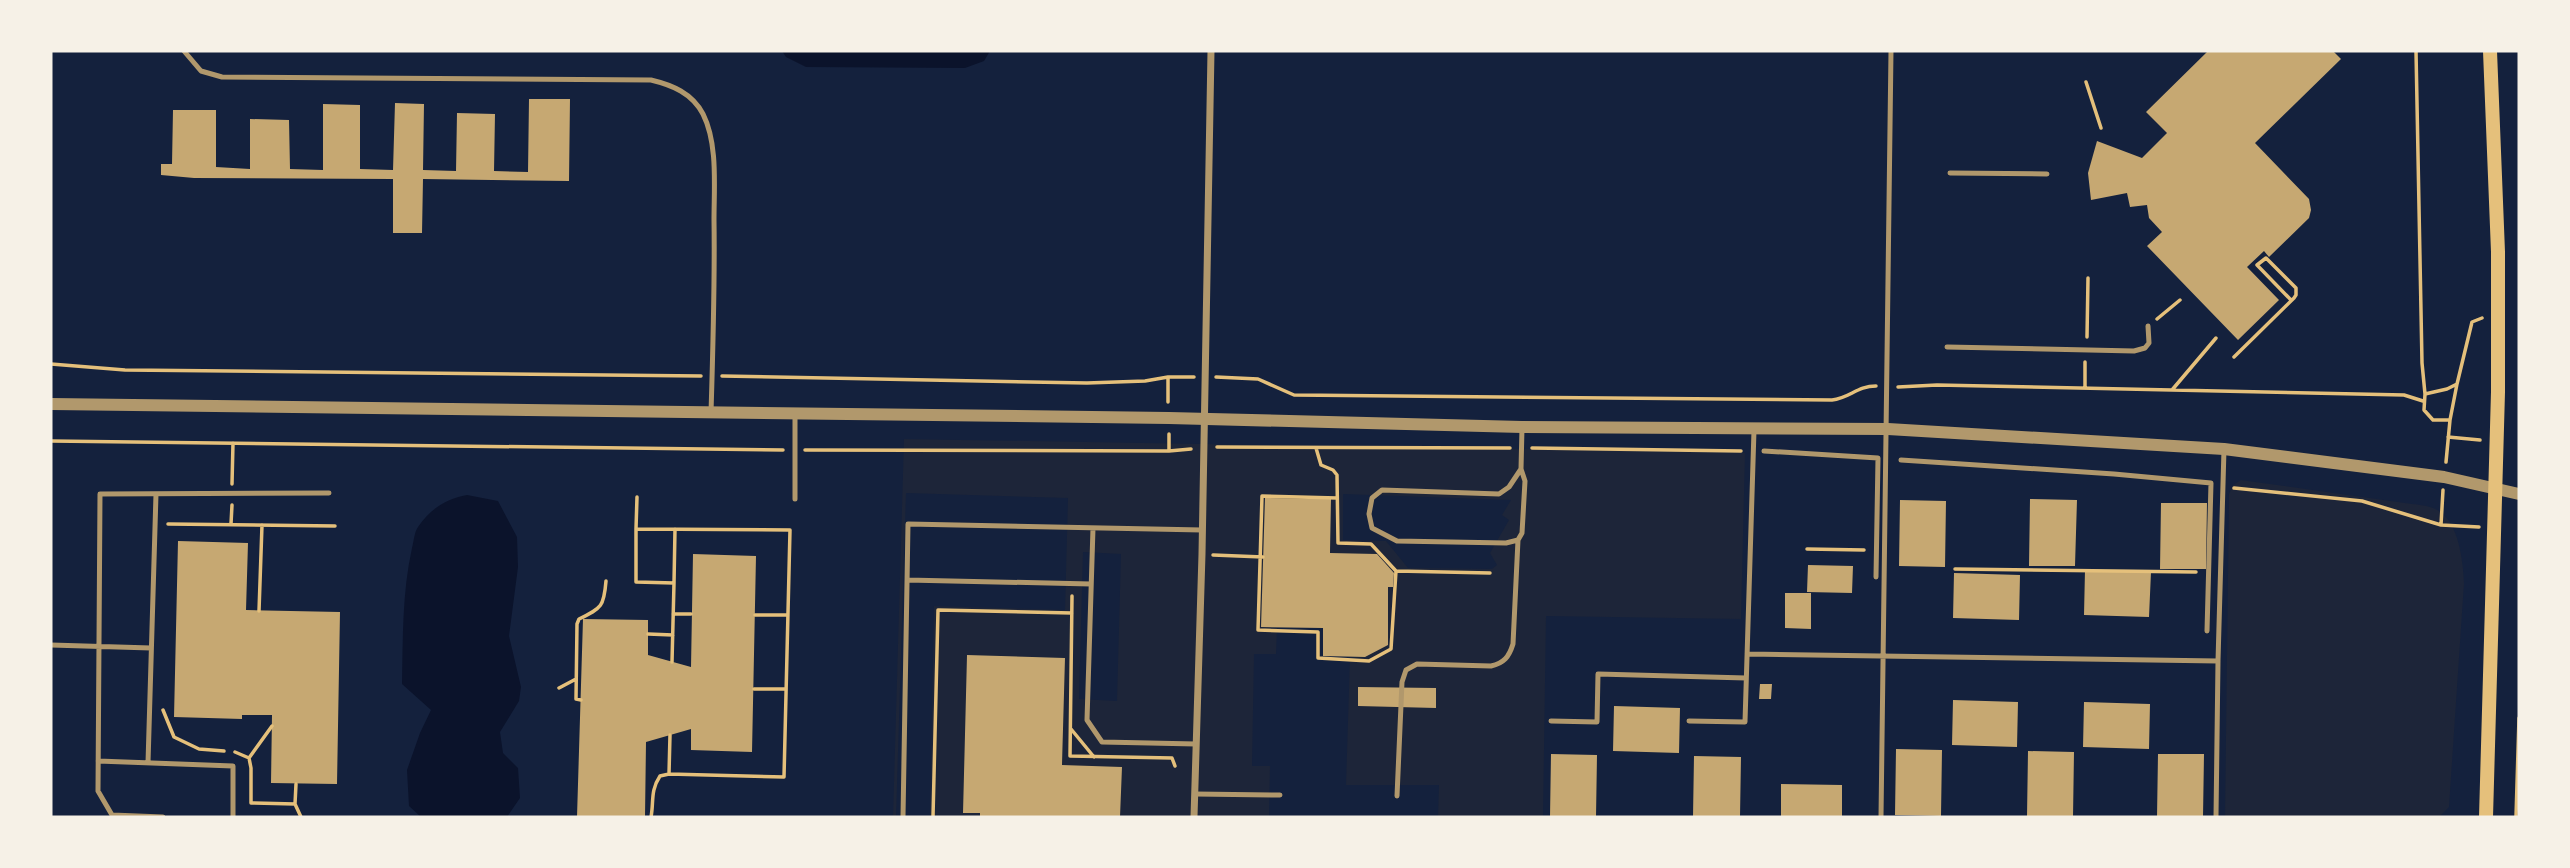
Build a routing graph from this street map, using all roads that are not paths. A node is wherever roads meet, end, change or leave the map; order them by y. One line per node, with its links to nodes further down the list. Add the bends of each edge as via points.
1 (184, 51): 10 (lane, via 201,71 222,77 651,80 672,85 689,96 703,113 712,141)
2 (1211, 51): 12 (street)
3 (1891, 51): 15 (lane)
4 (2490, 51): 20 (main road, via 2498,252)
5 (1950, 173): 6 (lane)
6 (2047, 174)
7 (2148, 326): 8 (lane, via 2149,343 2134,351)
8 (1947, 347)
9 (51, 404): 10 (street)
10 (711, 413): 11 (street)
11 (795, 415): 12 (street); 24 (lane)
12 (1204, 419): 13 (street); 26 (street)
13 (1522, 427): 14 (street); 19 (lane)
14 (1754, 427): 15 (street); 35 (lane)
15 (1888, 429): 16 (street); 36 (lane)
16 (2224, 449): 20 (street); 37 (lane)
17 (1764, 450): 28 (lane, via 1878,458)
18 (1901, 460): 31 (lane, via 2211,483)
19 (1521, 469): 27 (lane, via 1525,481); 27 (lane, via 1499,494 1382,490 1372,498 1369,514 1372,528 1397,541)
20 (2495, 487): 23 (street); 53 (main road)
21 (156, 494): 22 (lane); 33 (lane, via 100,494); 34 (lane)
22 (329, 494)
23 (2519, 494)
24 (795, 499)
25 (1093, 528): 26 (lane); 29 (lane, via 908,524); 30 (lane)
26 (1202, 530): 41 (street)
27 (1518, 540): 46 (lane, via 1509,656 1502,664 1491,666 1417,664 1406,670)
28 (1876, 577)
29 (907, 580): 30 (lane); 49 (lane)
30 (1091, 584): 41 (lane, via 1087,719 1102,742)
31 (2207, 631)
32 (51, 645): 33 (lane)
33 (99, 645): 34 (lane); 42 (lane)
34 (150, 648): 43 (lane)
35 (1747, 654): 36 (lane); 38 (lane)
36 (1884, 656): 37 (lane); 51 (lane)
37 (2218, 661): 52 (lane)
38 (1746, 678): 39 (lane, via 1598,674 1597,722); 40 (lane, via 1745,722)
39 (1551, 721)
40 (1689, 721)
41 (1196, 744): 44 (street)
42 (98, 761): 43 (lane); 47 (lane, via 98,791 113,815)
43 (148, 762): 48 (lane, via 233,765)
44 (1195, 794): 45 (lane); 50 (street)
45 (1280, 795)
46 (1397, 796)
47 (163, 817)
48 (233, 817)
49 (903, 817)
50 (1194, 817)
51 (1881, 817)
52 (2216, 817)
53 (2486, 817)

